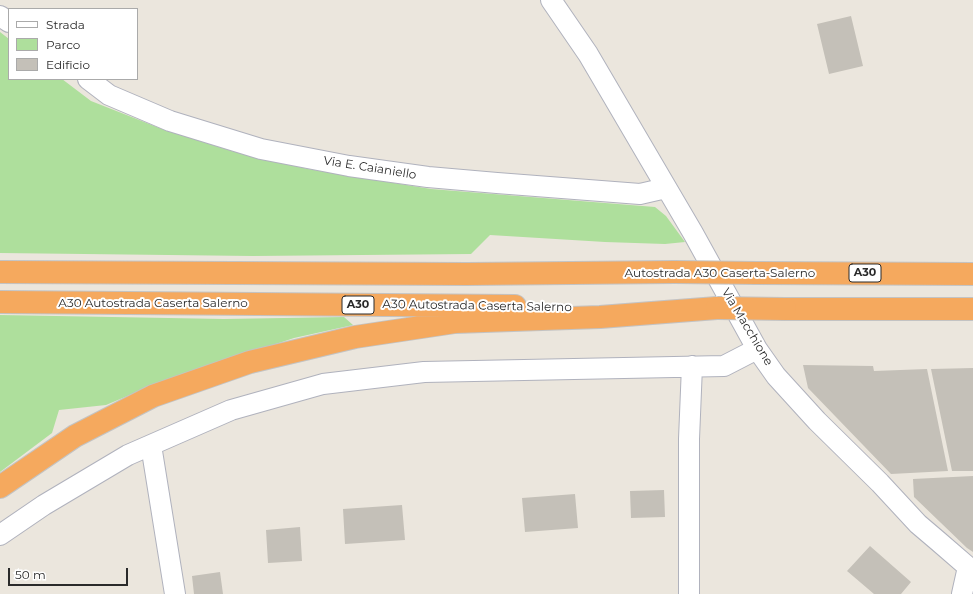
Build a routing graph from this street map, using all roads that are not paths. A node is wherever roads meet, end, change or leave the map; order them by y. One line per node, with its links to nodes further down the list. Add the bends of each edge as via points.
1 (551, 0): 3 (street, Via Macchione, via 588,54)
2 (89, 80): 3 (street, Via E. Caianiello, via 109,95 170,121 261,149 349,166 489,183 640,194)
3 (666, 188): 9 (street, Via Macchione)
4 (0, 272): 5 (highway, Autostrada A30 Caserta-Salerno / A30, bridge)
5 (973, 274)
6 (0, 302): 7 (highway, A30 Autostrada Caserta Salerno / A30)
7 (717, 308): 8 (highway, A30 Autostrada Caserta Salerno / A30, bridge); 12 (highway, via 600,317 455,322 355,337 250,362 153,396 75,436)
8 (973, 309)
9 (757, 350): 10 (street, via 724,366); 14 (street, Via Macchione, via 776,376 816,420 918,524)
10 (692, 366): 11 (street, via 424,372 323,384 231,410); 16 (street, via 689,439)
11 (151, 445): 13 (street, via 128,455 44,505); 15 (street)
12 (0, 487)
13 (0, 535)
14 (970, 569): 17 (street)
15 (175, 594)
16 (689, 594)
17 (962, 594)

